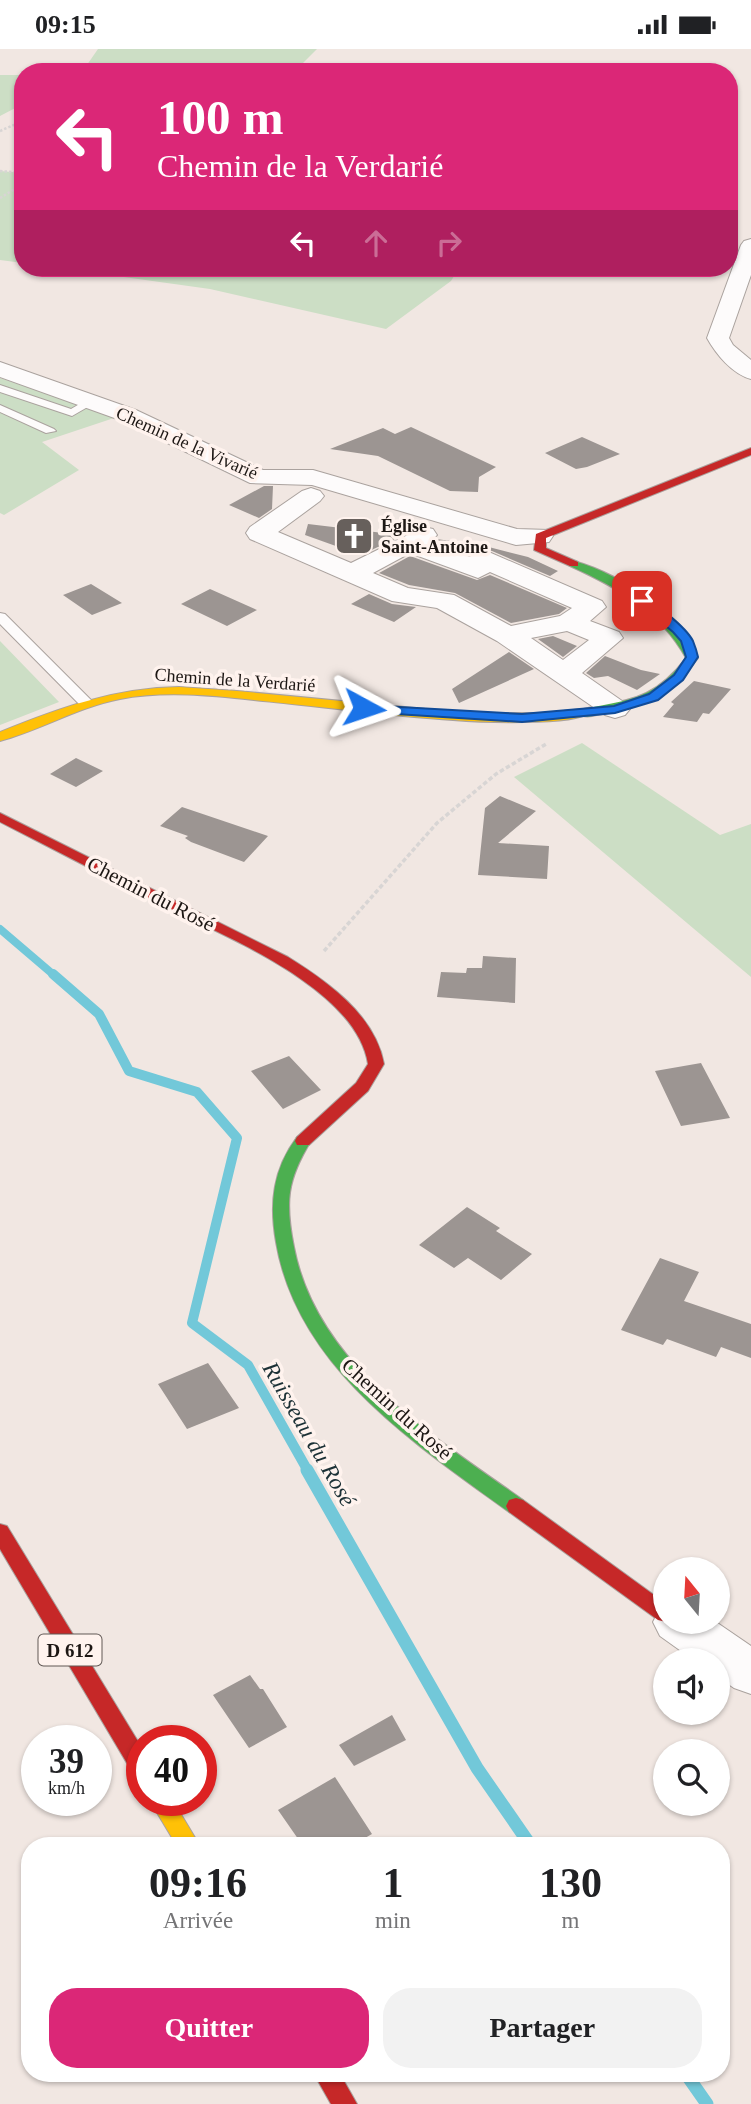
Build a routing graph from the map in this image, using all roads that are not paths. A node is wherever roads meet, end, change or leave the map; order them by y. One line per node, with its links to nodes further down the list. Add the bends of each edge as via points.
1 (751, 245): 3 (street, via 718,338)
2 (0, 369): 6 (street, Chemin de la Vivarié)
3 (751, 372)
4 (0, 387): 5 (lane)
5 (34, 400): 6 (lane); 7 (lane)
6 (82, 407): 8 (lane); 11 (street, Chemin de la Vivarié, via 128,415)
7 (6, 410): 8 (lane)
8 (38, 425): 9 (lane)
9 (50, 431)
10 (751, 451): 14 (street)
11 (259, 478): 12 (street); 14 (street, Chemin de la Vivarié, via 313,477)
12 (311, 496): 13 (street); 15 (street, via 259,533)
13 (417, 539): 14 (street); 14 (street); 15 (street)
14 (504, 549): 16 (street); 18 (street, via 592,607); 22 (street, Chemin de la Verdarié, via 540,550 624,586 687,641 692,657 679,678 654,697)
15 (352, 573): 16 (street, via 402,595)
16 (444, 601): 19 (street)
17 (0, 617): 21 (lane)
18 (569, 622): 19 (street); 20 (street, via 609,638)
19 (507, 635): 20 (street)
20 (564, 673): 22 (street)
21 (86, 703): 22 (street, Chemin de la Verdarié, via 172,692 491,718); 23 (street, Chemin de la Verdarié)
22 (602, 711)
23 (0, 737)
24 (0, 817): 26 (street, Chemin du Rosé, via 305,973 339,1000 360,1025 376,1054 375,1066 348,1101 300,1144 285,1170 279,1197 282,1235 296,1291 342,1363 438,1450)
25 (0, 1532): 29 (street, D 612)
26 (653, 1605)
27 (696, 1635): 28 (street)
28 (751, 1673)
29 (126, 1741)
30 (170, 1816): 31 (street)
31 (183, 1837)
32 (331, 2082): 33 (street)
33 (345, 2104)

